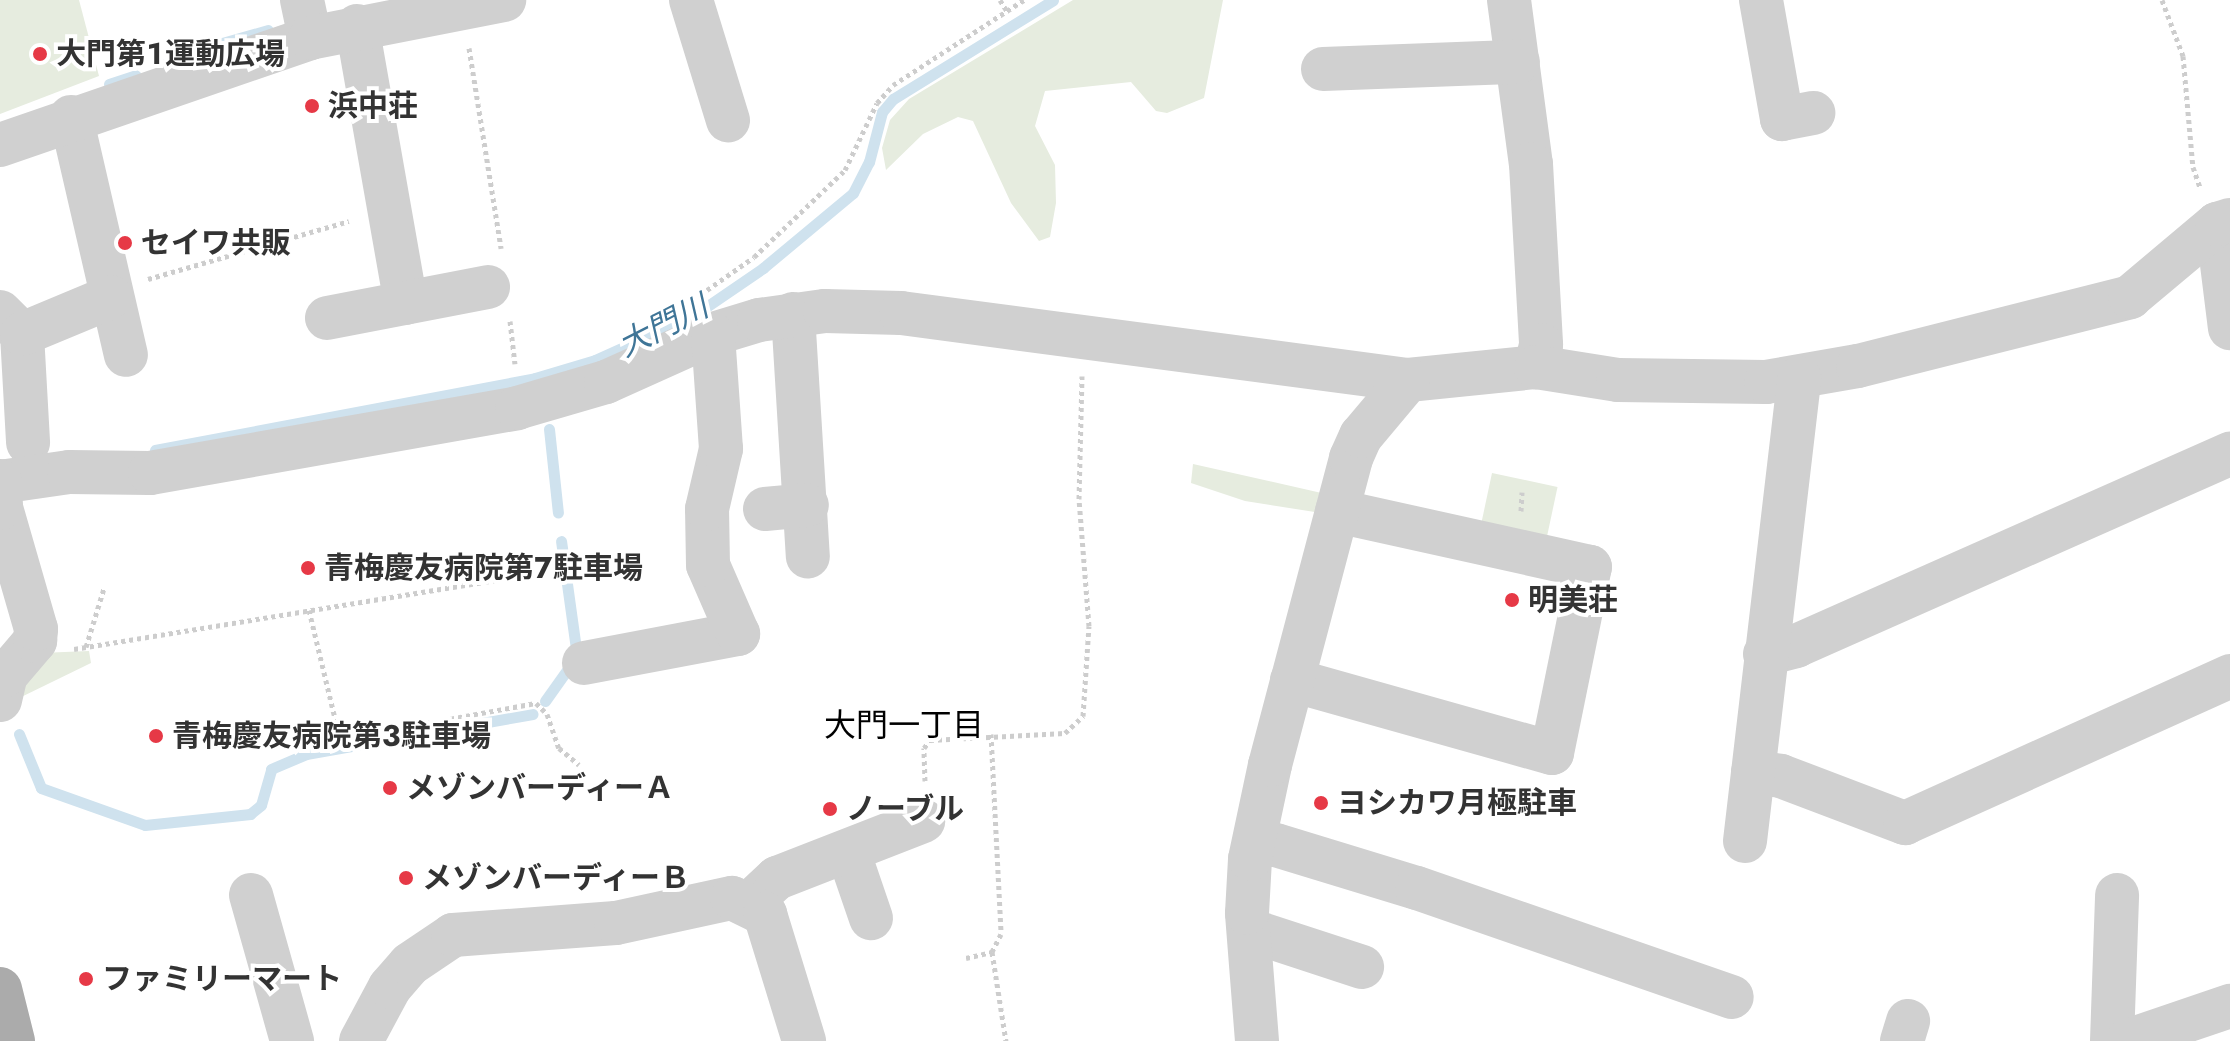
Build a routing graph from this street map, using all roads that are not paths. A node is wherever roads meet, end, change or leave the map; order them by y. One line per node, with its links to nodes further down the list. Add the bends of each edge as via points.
1 (691, 0): 12 (street)
2 (1509, 0): 9 (street)
3 (1761, 0): 10 (street, via 1782,119)
4 (483, 3): 5 (street)
5 (416, 7): 7 (street)
6 (306, 19): 7 (street); 11 (street)
7 (357, 26): 17 (street)
8 (1351, 62): 9 (street)
9 (1518, 62): 24 (street, via 1535,226 1541,345)
10 (1813, 113)
11 (71, 117): 13 (street); 16 (street)
12 (728, 120)
13 (0, 145)
14 (2224, 222): 22 (street); 25 (street, via 2130,297)
15 (499, 284): 17 (street)
16 (111, 297): 21 (street); 23 (street)
17 (406, 303): 20 (street)
18 (793, 314): 19 (street); 26 (street, via 886,312); 31 (street, via 786,507)
19 (704, 316): 29 (street, via 606,382 517,408 150,473 69,472); 33 (street, via 721,449 707,509 708,565 738,634)
20 (327, 318)
21 (11, 323): 27 (street)
22 (2230, 328)
23 (126, 355)
24 (1536, 367): 25 (street, via 1618,380 1704,385); 26 (street)
25 (1799, 378): 32 (street)
26 (1408, 380): 30 (street, via 1361,436)
27 (28, 443)
28 (2230, 454): 32 (street, via 1796,646)
29 (0, 482): 36 (street, via 1,508 35,641 6,675)
30 (1337, 511): 35 (street); 35 (street, via 1590,567 1552,753)
31 (808, 557)
32 (1765, 654): 38 (street)
33 (584, 663)
34 (2230, 676): 38 (street, via 1905,823 1781,776)
35 (1292, 680): 41 (street)
36 (0, 702): 37 (street)
37 (0, 719)
38 (1753, 772): 40 (street)
39 (923, 821): 42 (street)
40 (1745, 841)
41 (1255, 844): 47 (street); 50 (street, via 1276,845 1403,883 1609,972)
42 (848, 851): 45 (street, via 777,878); 46 (street)
43 (251, 895): 53 (street)
44 (2117, 895): 57 (street)
45 (750, 903): 54 (street, via 732,898 616,923 453,935 431,946 400,976); 55 (street, via 765,914)
46 (871, 918)
47 (1249, 930): 48 (street); 56 (street)
48 (1362, 967)
49 (0, 989): 52 (main road)
50 (1732, 997)
51 (2226, 1016): 58 (street)
52 (13, 1041)
53 (292, 1041)
54 (361, 1041)
55 (804, 1041)
56 (1257, 1041)
57 (2112, 1041)
58 (2127, 1041)

